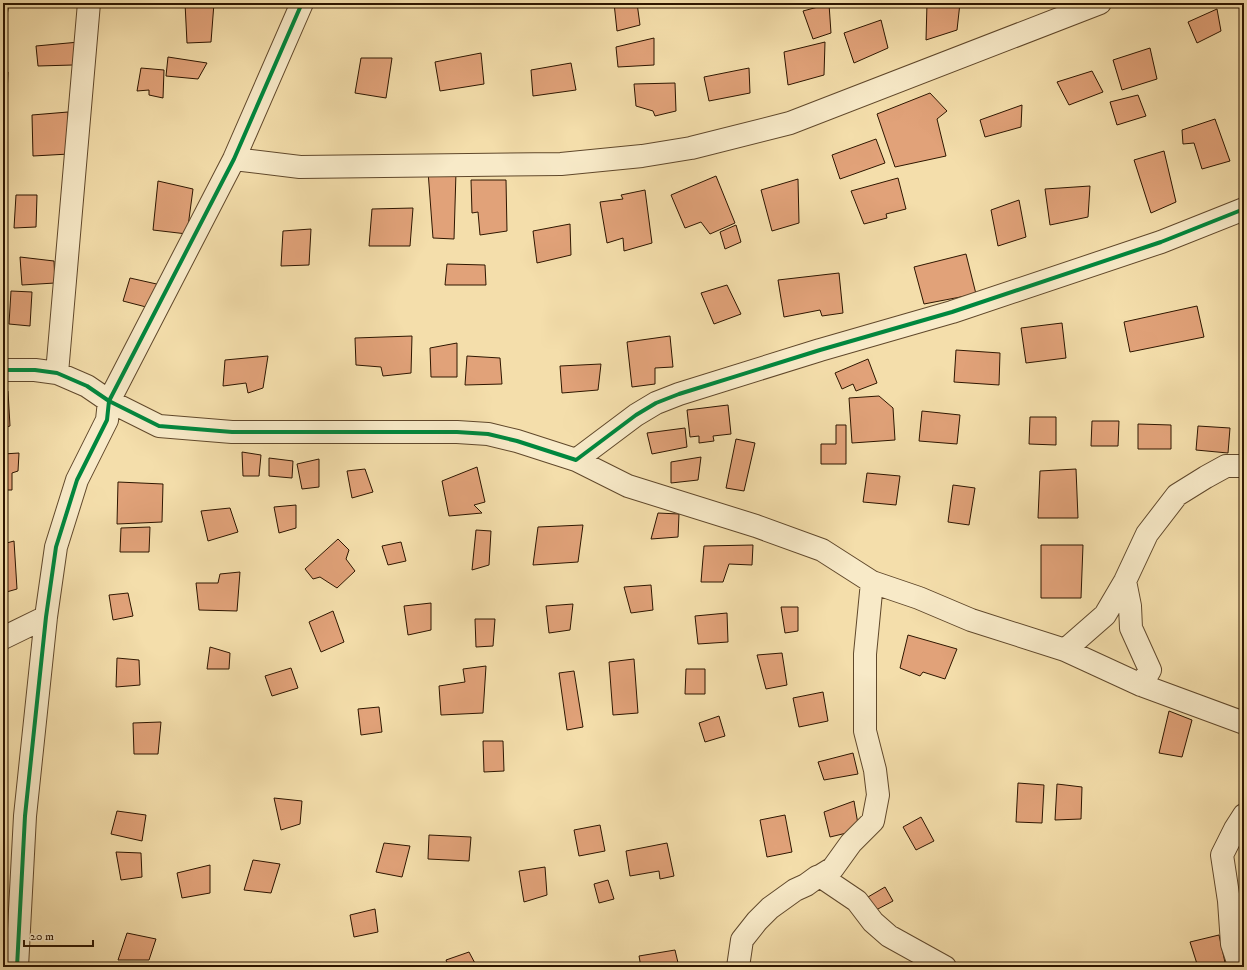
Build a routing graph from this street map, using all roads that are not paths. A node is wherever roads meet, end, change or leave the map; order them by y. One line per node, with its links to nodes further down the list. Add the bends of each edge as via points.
1 (88, 3): 7 (street)
2 (302, 3): 4 (street)
3 (1100, 3): 4 (street, via 790,122 691,148 561,164 300,166)
4 (234, 159): 8 (street)
5 (1244, 209): 9 (street, via 1161,242 952,312 679,394 656,403 636,415)
6 (3, 370): 7 (street)
7 (57, 373): 8 (street, via 87,386)
8 (109, 401): 9 (street, via 159,426 232,432 488,434 516,440); 13 (street, via 107,420 77,480 56,547)
9 (576, 460): 12 (street, via 628,486 756,526 822,550)
10 (1244, 466): 11 (street, via 1226,466 1177,495 1147,534)
11 (1125, 581): 15 (street, via 1105,615); 16 (street, via 1131,628 1150,670)
12 (872, 582): 15 (street, via 971,620); 19 (street, via 865,654 865,731 875,770 878,795 873,821 851,843 833,868)
13 (46, 616): 14 (street); 20 (street, via 26,816)
14 (3, 638)
15 (1065, 650): 16 (street)
16 (1141, 686): 17 (street)
17 (1244, 723)
18 (1244, 816): 23 (street, via 1222,855)
19 (820, 876): 21 (street, via 795,890 757,921 742,940); 22 (street, via 857,901 873,922 889,936)
20 (17, 967)
21 (738, 967)
22 (945, 967)
23 (1237, 967)

